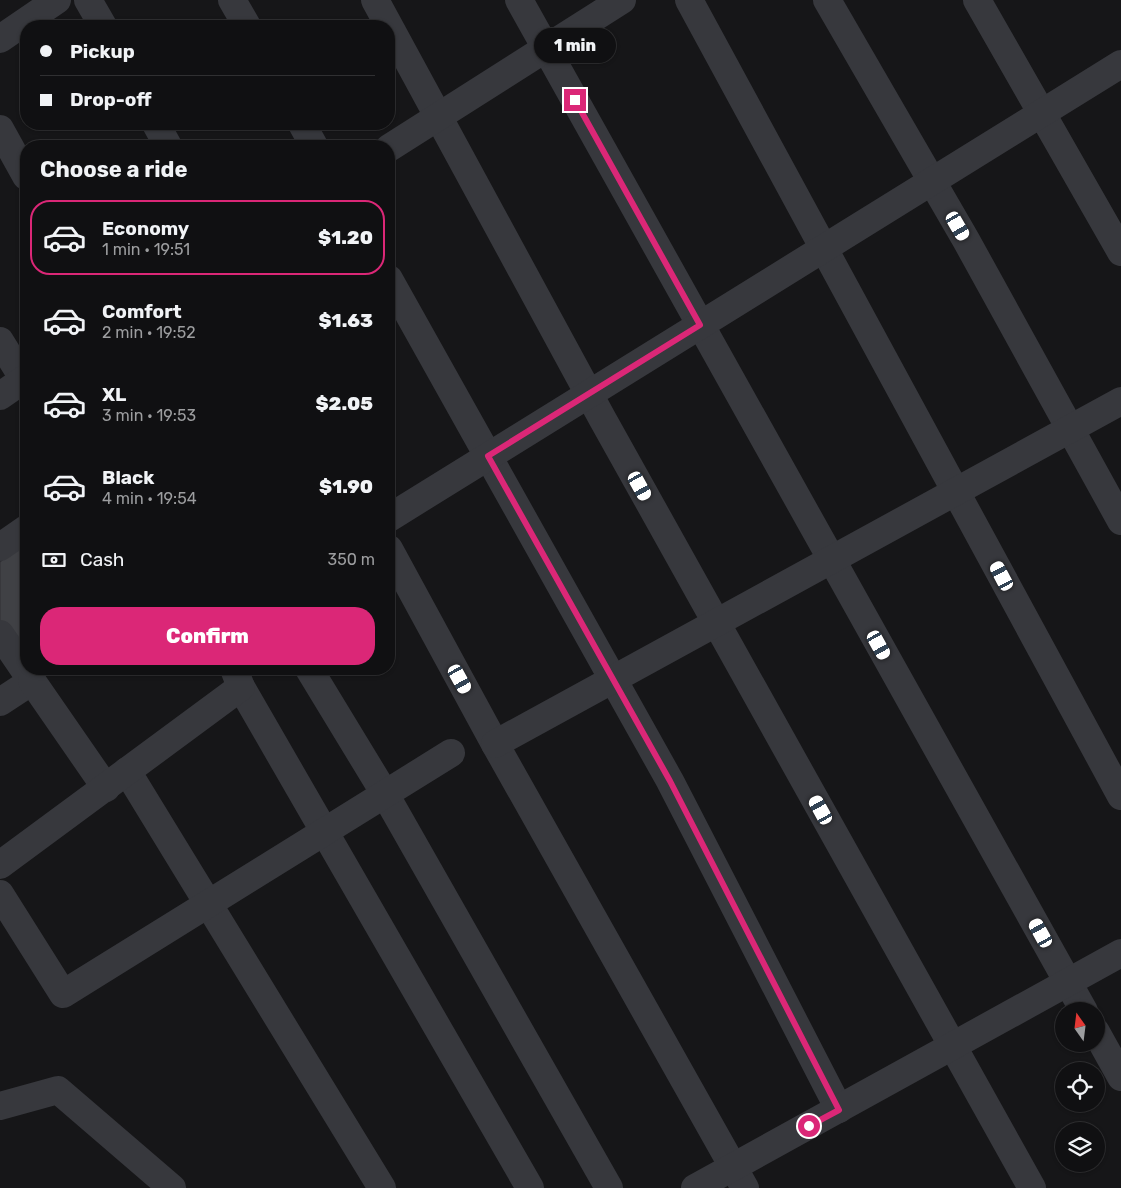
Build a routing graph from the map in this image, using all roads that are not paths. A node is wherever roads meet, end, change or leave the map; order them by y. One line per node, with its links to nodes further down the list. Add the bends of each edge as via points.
1 (57, 0): 10 (street)
2 (88, 0): 11 (street)
3 (232, 0): 12 (street)
4 (375, 0): 13 (street)
5 (519, 0): 17 (street)
6 (622, 0): 17 (street)
7 (689, 0): 25 (street)
8 (827, 0): 24 (street)
9 (977, 0): 19 (street)
10 (27, 20)
11 (100, 20)
12 (244, 20)
13 (386, 20)
14 (20, 25): 16 (street)
15 (395, 37): 20 (street)
16 (0, 38)
17 (546, 48): 20 (street); 28 (street)
18 (1121, 64): 19 (street)
19 (1042, 113): 24 (street); 26 (street)
20 (438, 116): 22 (street); 32 (street)
21 (0, 129): 23 (street)
22 (395, 144)
23 (20, 165)
24 (932, 181): 25 (street); 35 (street)
25 (824, 248): 28 (street); 37 (street)
26 (1121, 252)
27 (395, 290): 36 (street)
28 (700, 325): 32 (street); 43 (street)
29 (0, 341): 30 (street)
30 (20, 371)
31 (20, 384): 33 (street)
32 (589, 394): 36 (street); 44 (street)
33 (0, 396)
34 (1121, 401): 35 (street)
35 (1071, 429): 37 (street); 39 (street)
36 (488, 456): 38 (street); 50 (street)
37 (956, 492): 43 (street); 58 (street)
38 (395, 514)
39 (1121, 521)
40 (20, 533): 41 (street)
41 (0, 547)
42 (395, 560): 53 (street)
43 (832, 560): 44 (street); 64 (street)
44 (716, 623): 50 (street); 66 (street)
45 (0, 634): 46 (street)
46 (20, 663)
47 (28, 675): 51 (street)
48 (313, 675): 57 (street)
49 (237, 678): 55 (street); 59 (street)
50 (613, 680): 53 (street); 70 (street, via 670,781)
51 (32, 681): 52 (street); 56 (street)
52 (0, 702)
53 (495, 744): 71 (street)
54 (451, 753): 57 (street)
55 (127, 771): 56 (street); 62 (street)
56 (106, 788): 60 (street)
57 (385, 794): 59 (street); 75 (street)
58 (1121, 796)
59 (324, 832): 62 (street); 74 (street)
60 (0, 865)
61 (0, 894): 62 (street, via 64,994)
62 (208, 904): 73 (street)
63 (1121, 953): 64 (street)
64 (1069, 984): 65 (street); 66 (street)
65 (1079, 1002)
66 (953, 1047): 70 (street); 77 (street)
67 (1105, 1048): 68 (street)
68 (1121, 1077)
69 (0, 1106): 72 (street, via 58,1090)
70 (839, 1110): 71 (street)
71 (739, 1178): 76 (street)
72 (172, 1188)
73 (382, 1188)
74 (530, 1188)
75 (609, 1188)
76 (695, 1188)
77 (1032, 1188)

